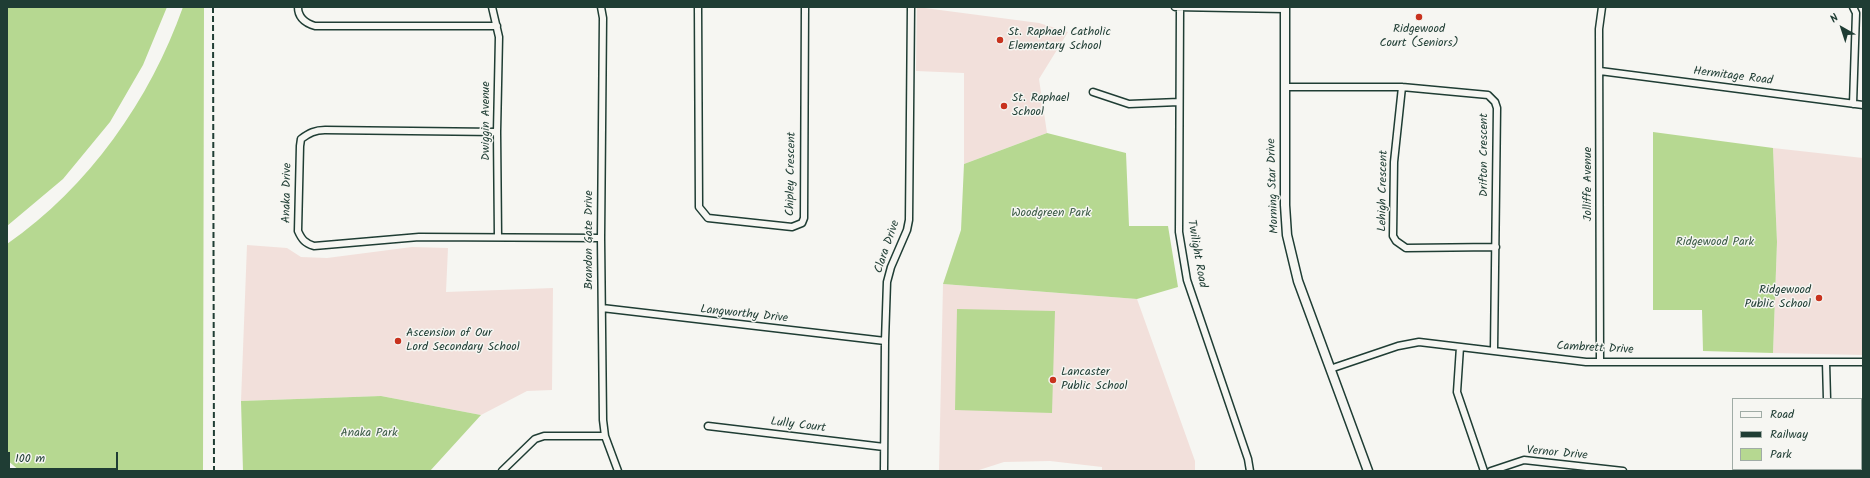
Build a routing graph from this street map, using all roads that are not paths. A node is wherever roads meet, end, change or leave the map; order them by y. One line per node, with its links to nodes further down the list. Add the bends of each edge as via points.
1 (298, 7): 11 (street, via 303,19 315,26)
2 (492, 7): 11 (street, Dwiggin Avenue)
3 (601, 7): 21 (street, Brandon Gate Drive)
4 (698, 7): 5 (street, Chipley Crescent, via 699,207 708,218 792,227 802,223 804,218)
5 (805, 7)
6 (911, 7): 24 (street, Clara Drive, via 909,220 887,282)
7 (1602, 7): 12 (street, Jolliffe Avenue, via 1599,29)
8 (1852, 7): 17 (street, via 1856,13)
9 (1178, 8): 10 (street); 16 (street, Twilight Road)
10 (1285, 8): 13 (street, Morning Star Drive)
11 (497, 26): 19 (street, Dwiggin Avenue)
12 (1600, 71): 17 (street, Hermitage Road); 27 (street, Jolliffe Avenue)
13 (1285, 87): 14 (street, Drifton Crescent); 30 (street, Morning Star Drive, via 1287,235 1298,281)
14 (1402, 87): 22 (street, Drifton Crescent, via 1488,95 1494,102 1497,108); 22 (street, Lehigh Crescent, via 1394,162 1393,236 1396,242 1406,248)
15 (1092, 92): 16 (street, via 1129,104)
16 (1179, 102): 38 (street, Twilight Road, via 1179,232 1187,280)
17 (1853, 104): 18 (street, Hermitage Road)
18 (1863, 106)
19 (497, 132): 20 (street, Dwiggin Avenue); 20 (street, Anaka Drive, via 316,130 301,140 298,231 306,244 314,246 412,237)
20 (498, 237): 21 (street, Anaka Drive)
21 (601, 238): 23 (street, Brandon Gate Drive)
22 (1496, 247): 26 (street, Drifton Crescent)
23 (602, 308): 24 (street, Langworthy Drive); 33 (street, Brandon Gate Drive, via 602,420)
24 (885, 341): 34 (street, Clara Drive)
25 (1460, 347): 26 (street, Cambrett Drive); 30 (street, Cambrett Drive, via 1408,343); 40 (street, via 1457,392)
26 (1494, 350): 27 (street, Cambrett Drive)
27 (1600, 361): 28 (street, Cambrett Drive)
28 (1826, 362): 29 (street, Cambrett Drive); 31 (street)
29 (1863, 362)
30 (1330, 368): 39 (street, Morning Star Drive)
31 (1827, 398)
32 (708, 426): 34 (street, Lully Court)
33 (605, 436): 35 (street, via 544,436 535,439); 36 (street, Brandon Gate Drive)
34 (884, 447): 37 (street, Clara Drive)
35 (502, 471)
36 (618, 471)
37 (884, 471)
38 (1250, 471)
39 (1368, 471)
40 (1484, 471)
41 (1491, 471): 42 (street, Vernor Drive, via 1524,460)
42 (1623, 471)

